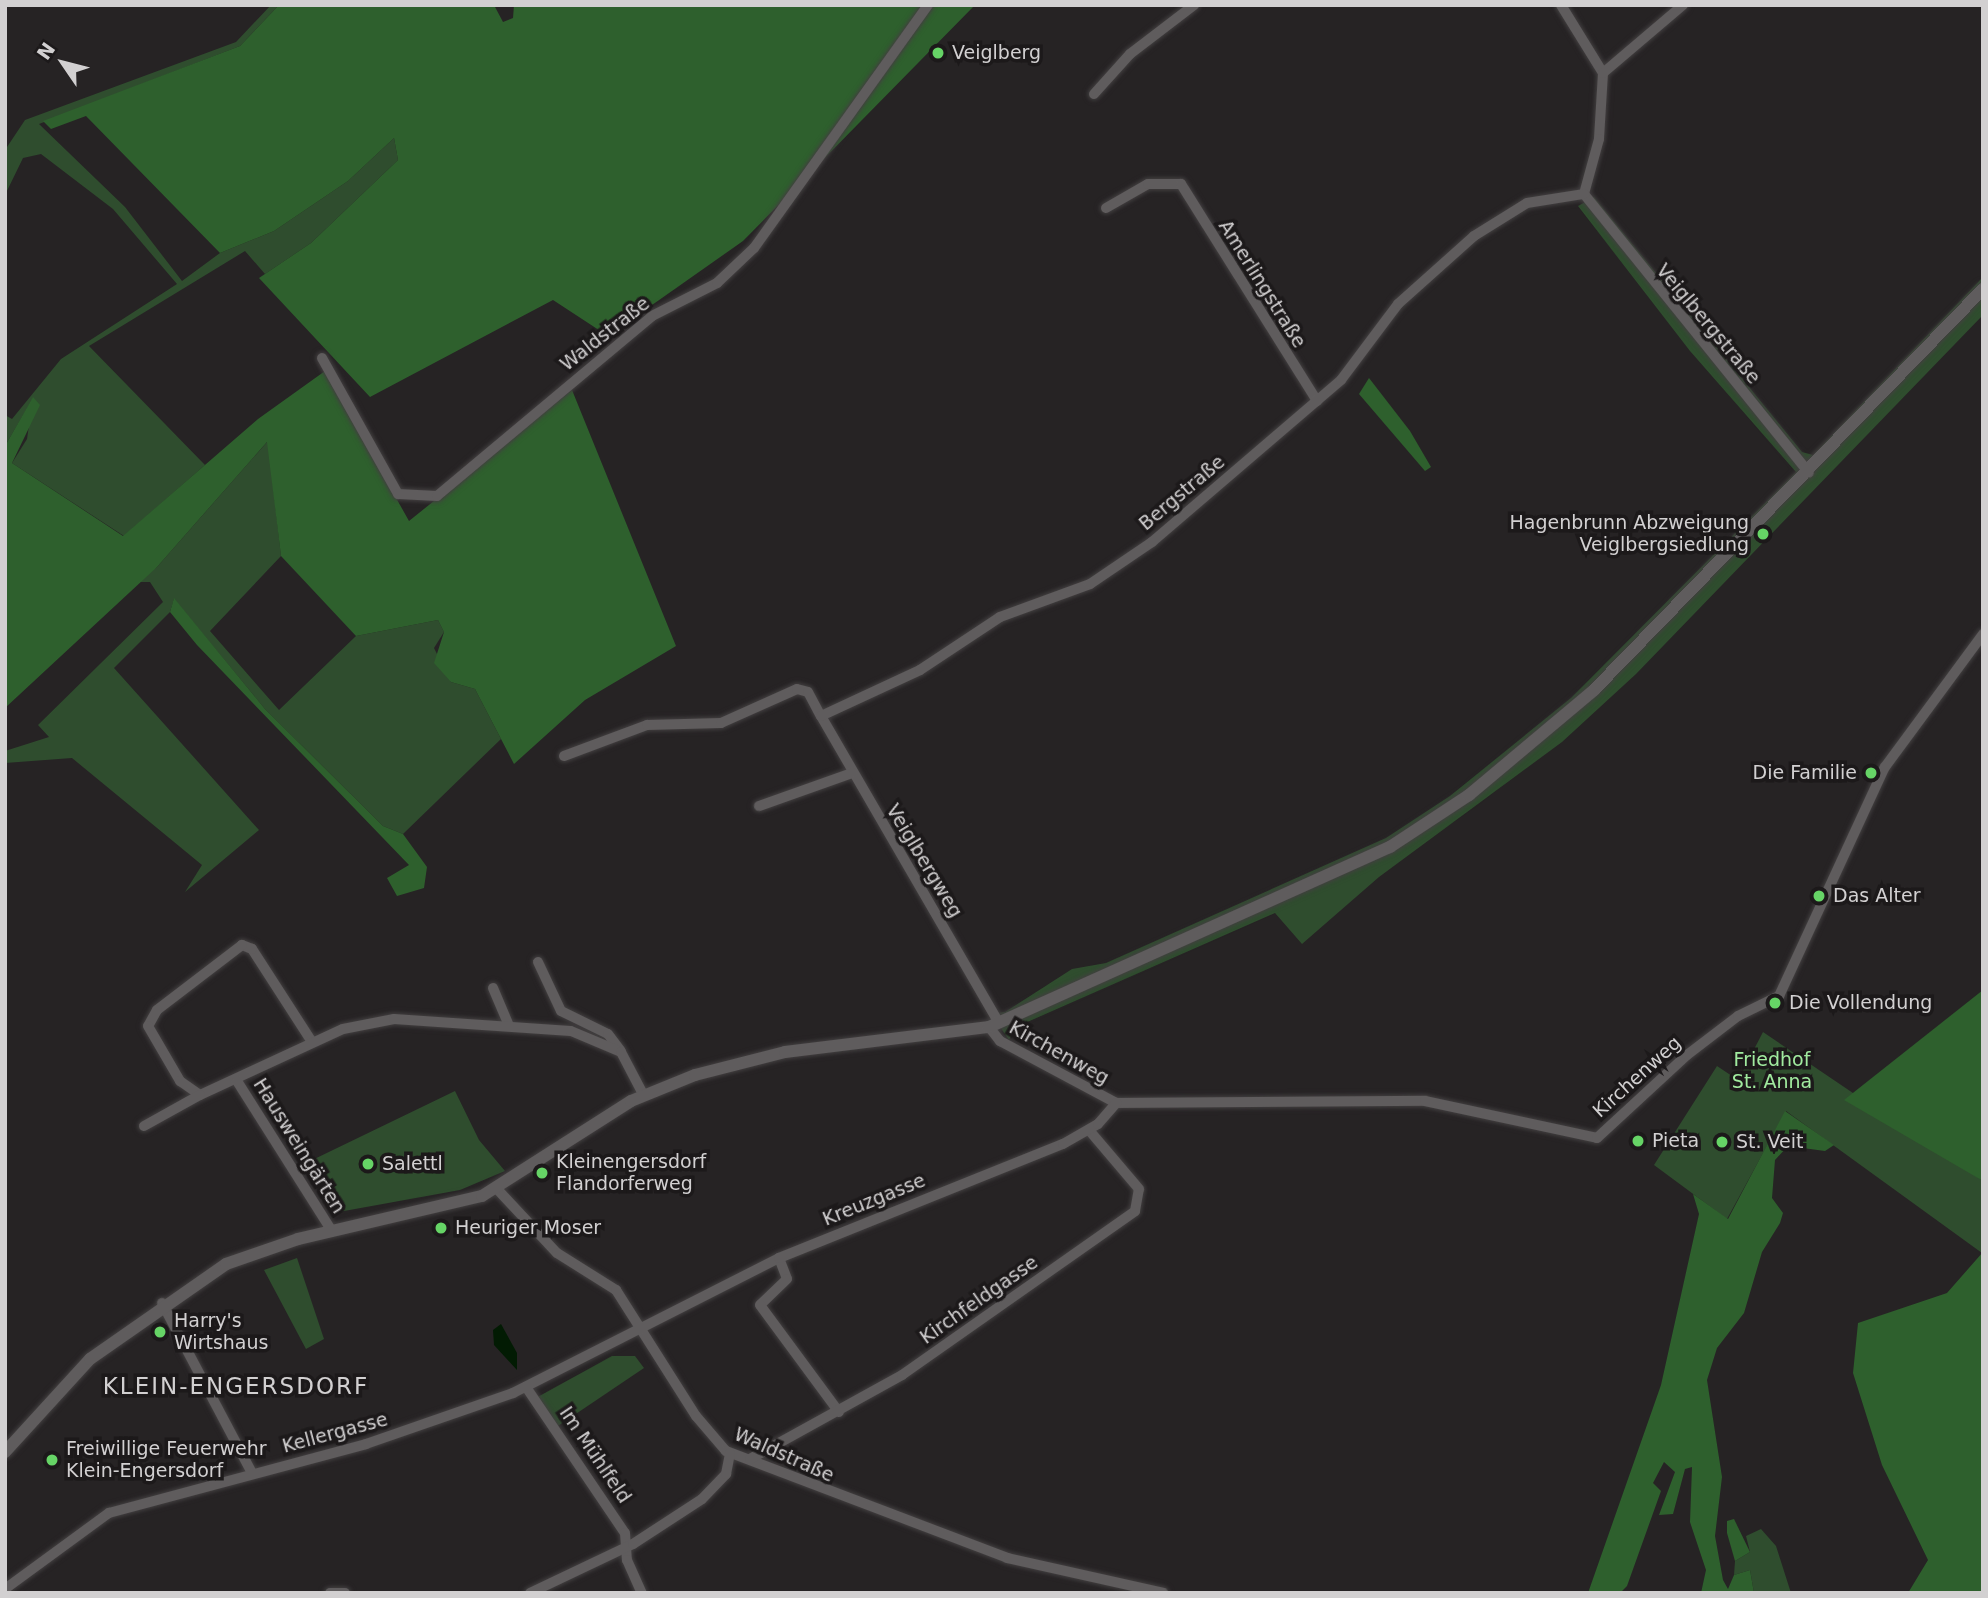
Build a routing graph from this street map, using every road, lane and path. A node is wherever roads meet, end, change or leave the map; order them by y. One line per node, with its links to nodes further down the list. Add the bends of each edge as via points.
1 (928, 5): 10 (street, Waldstraße, via 754,248 717,283 652,316 437,495 414,499 398,494)
2 (1194, 5): 6 (street, via 1130,54)
3 (1561, 5): 5 (street)
4 (1683, 5): 5 (street)
5 (1603, 73): 7 (street, via 1599,139)
6 (1094, 94)
7 (1584, 194): 11 (street, Bergstraße, via 1527,203 1474,236 1404,297 1351,369); 12 (street, Veiglbergstraße)
8 (1107, 208): 11 (street, Amerlingstraße, via 1148,184 1181,184)
9 (1983, 289): 12 (main road)
10 (322, 358)
11 (1317, 401): 14 (street, Bergstraße, via 1108,572 1000,617 920,670)
12 (1809, 473): 21 (main road, via 1594,690 1431,822 1332,874)
13 (1983, 634): 27 (street, Kirchenweg, via 1885,766 1780,996 1738,1016 1687,1055 1597,1138 1425,1101)
14 (821, 716): 15 (street, via 808,692 796,689 721,723 647,725); 16 (street, Veiglbergweg)
15 (564, 756)
16 (852, 773): 17 (street); 21 (street, Veiglbergweg)
17 (759, 806)
18 (538, 962): 23 (street, via 561,1012 608,1034)
19 (493, 988): 20 (street)
20 (508, 1024): 22 (street, Hausweingärten, via 367,1021); 23 (street, Hausweingärten, via 571,1031)
21 (994, 1025): 25 (main road, via 774,1055); 27 (street, Kirchenweg, via 1000,1041)
22 (312, 1042): 24 (street, Hausweingärten); 26 (street, via 252,949 237,946 149,1022 149,1036 180,1081)
23 (621, 1052): 25 (street)
24 (237, 1081): 26 (street, Hausweingärten); 31 (street, Hausweingärten)
25 (643, 1094): 30 (main road)
26 (200, 1095): 28 (street, Hausweingärten)
27 (1116, 1103): 29 (street, Kreuzgasse)
28 (145, 1126)
29 (1089, 1130): 32 (street, Kreuzgasse); 36 (street, Kirchfeldgasse, via 1139,1189 1135,1211)
30 (498, 1190): 31 (main road, via 431,1212); 34 (street, Waldstraße, via 557,1253 611,1284)
31 (332, 1231): 33 (main road, via 243,1257)
32 (779, 1258): 34 (street, Kreuzgasse); 36 (street, via 787,1279 760,1305)
33 (162, 1303): 37 (main road, via 76,1372); 40 (street)
34 (641, 1329): 35 (street, Kellergasse); 38 (street, Waldstraße, via 696,1416)
35 (526, 1387): 40 (street, Kellergasse, via 416,1428); 41 (street, Im Mühlfeld, via 619,1521)
36 (839, 1412): 39 (street, Kirchfeldgasse)
37 (5, 1452)
38 (730, 1453): 39 (street, Waldstraße); 41 (street, via 726,1474 708,1494)
39 (750, 1459): 47 (street, Waldstraße, via 998,1555)
40 (252, 1473): 42 (street, Kellergasse, via 108,1513)
41 (627, 1547): 45 (street); 46 (street, Im Mühlfeld)
42 (5, 1589)
43 (330, 1593): 44 (street)
44 (345, 1593)
45 (530, 1593)
46 (642, 1593)
47 (1163, 1593)

